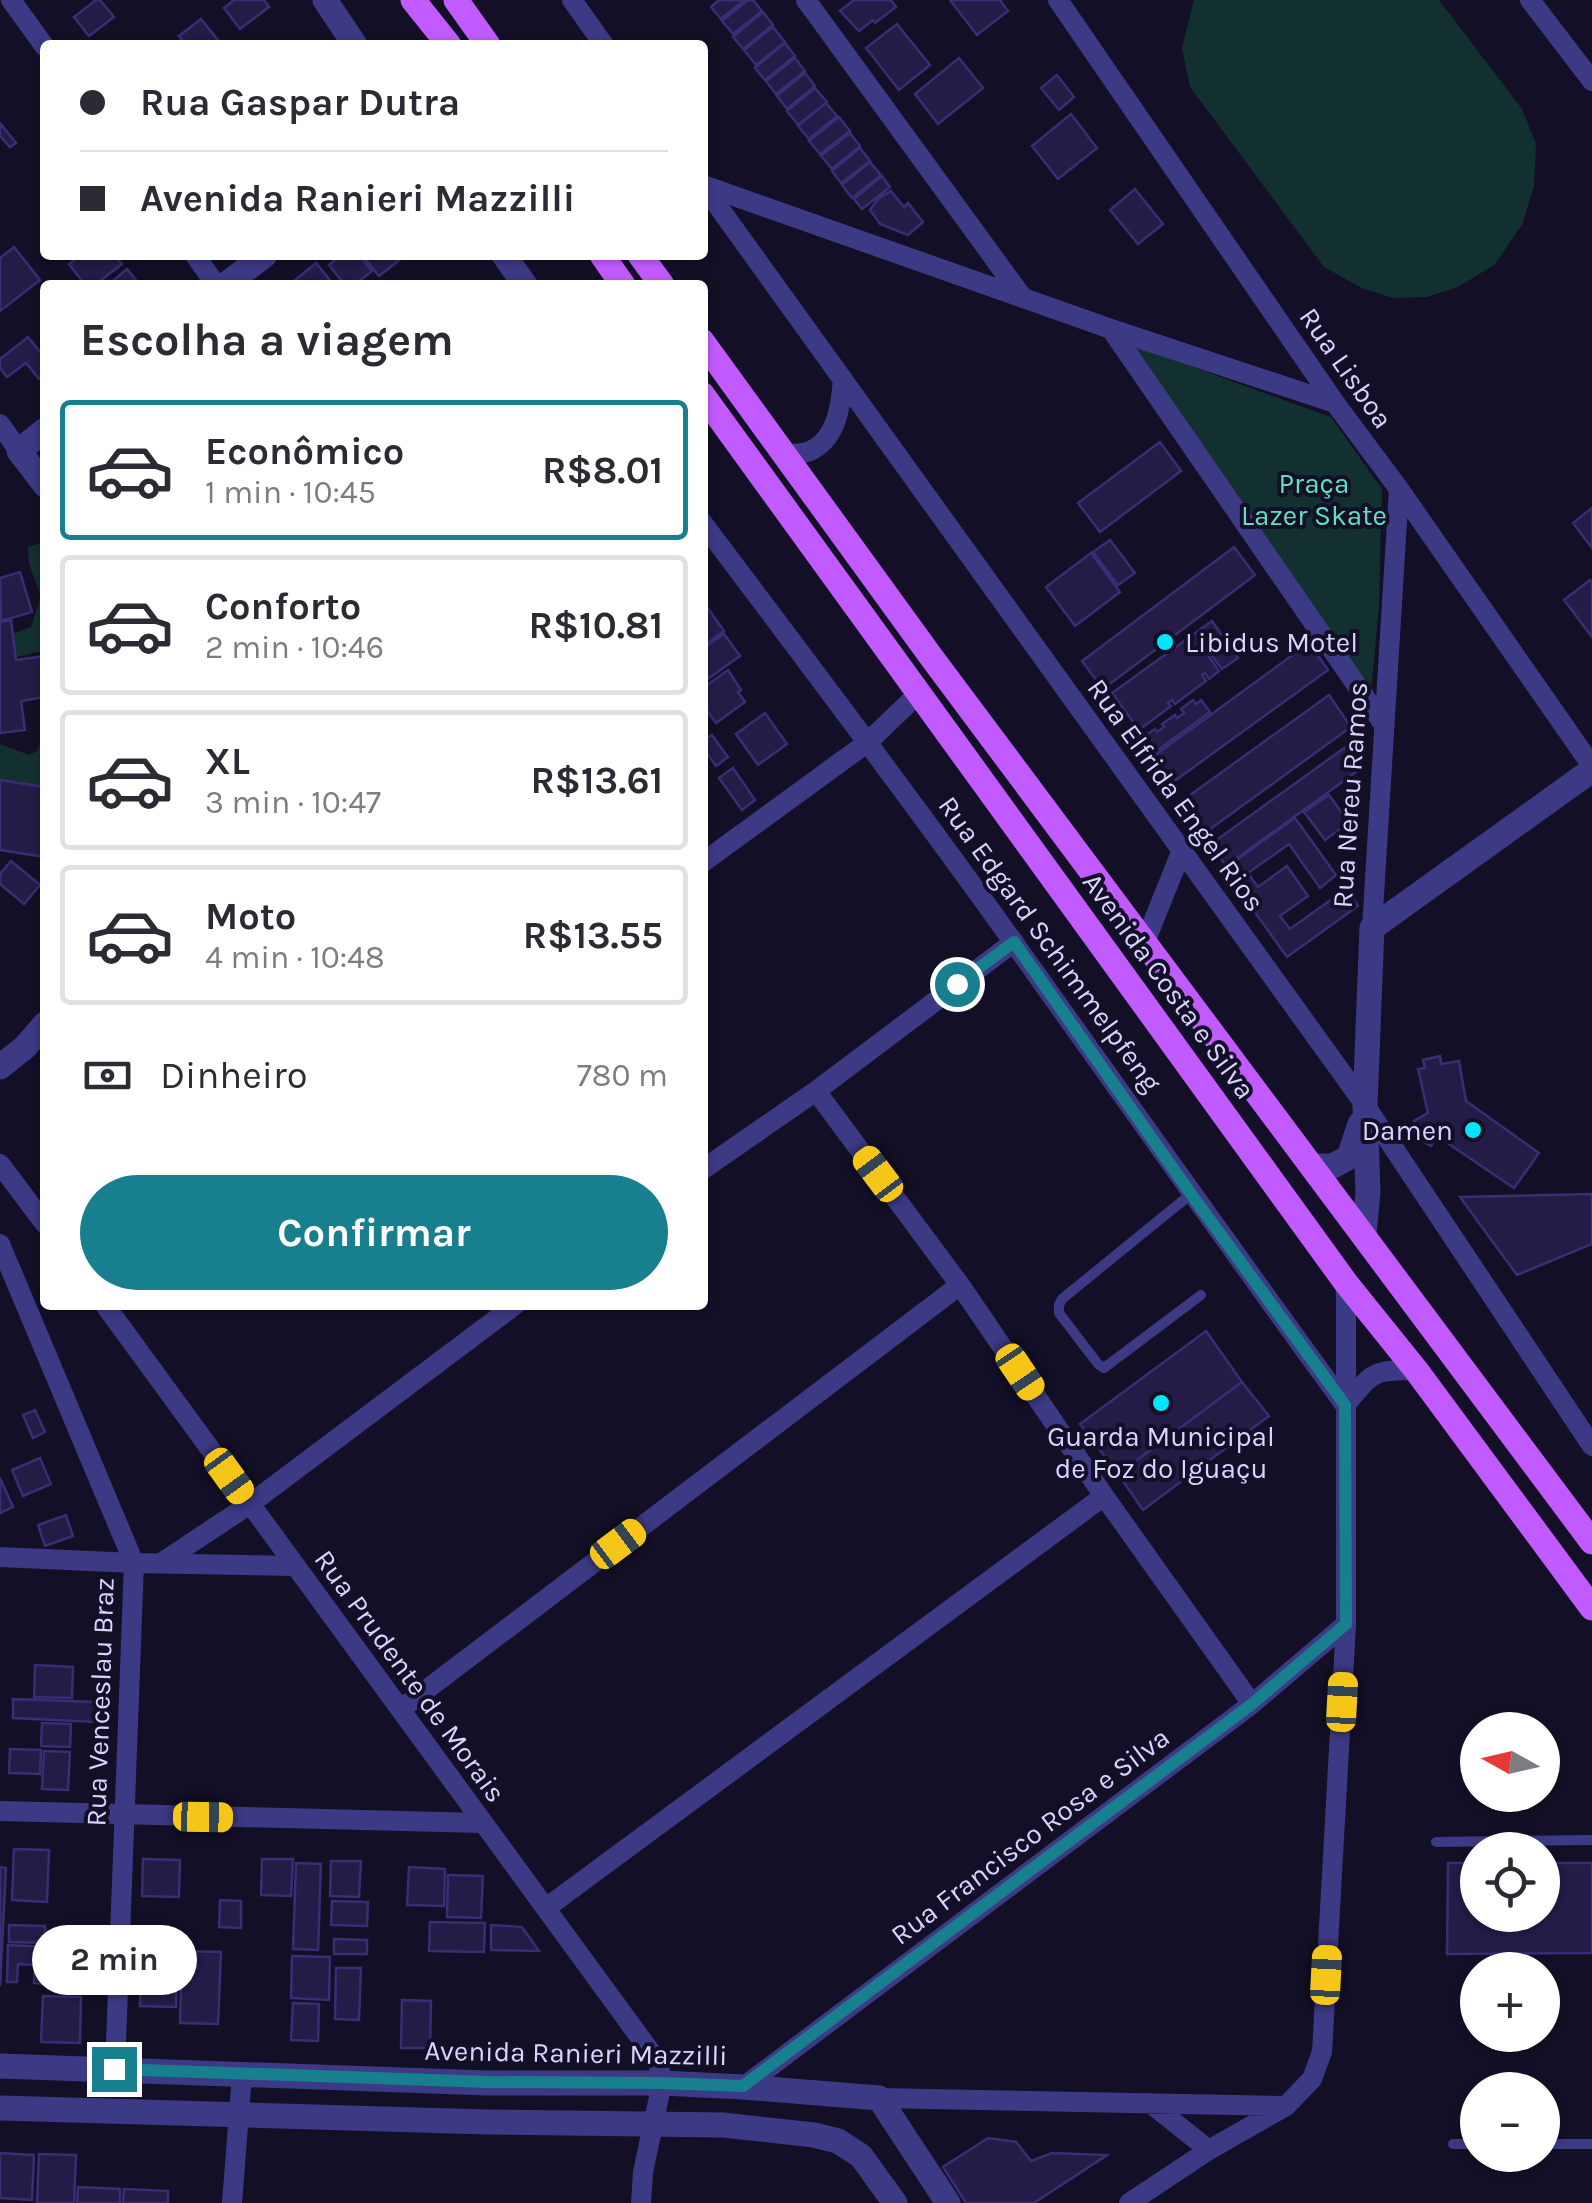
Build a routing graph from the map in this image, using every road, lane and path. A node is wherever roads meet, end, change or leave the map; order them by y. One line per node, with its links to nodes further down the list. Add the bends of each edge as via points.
1 (12, 0): 9 (street)
2 (325, 0): 10 (street)
3 (414, 0): 11 (main road)
4 (456, 0): 12 (main road)
5 (572, 0): 13 (street)
6 (806, 0): 19 (street)
7 (1058, 0): 24 (street, Rua Lisboa)
8 (1530, 0): 14 (street)
9 (40, 40)
10 (352, 40)
11 (445, 40)
12 (484, 40)
13 (600, 40)
14 (1592, 81)
15 (708, 187): 19 (street)
16 (708, 192): 22 (street, Rua Elfrida Engel Rios)
17 (258, 260): 18 (street)
18 (232, 280)
19 (1023, 298): 20 (street)
20 (1112, 329): 24 (street); 33 (street)
21 (708, 349): 28 (main road, Avenida Costa e Silva)
22 (843, 379): 28 (street, via 840,410 826,438 808,452); 36 (street, Rua Elfrida Engel Rios)
23 (708, 402): 32 (main road, Avenida Costa e Silva)
24 (1335, 403): 30 (street, Rua Lisboa)
25 (0, 424): 27 (street)
26 (40, 433): 27 (street)
27 (10, 449): 29 (street)
28 (785, 454): 40 (main road, Avenida Costa e Silva)
29 (40, 480)
30 (1399, 489): 33 (street, Rua Nereu Ramos); 35 (street, Rua Lisboa)
31 (708, 530): 34 (street, Rua Edgard Schimmelpfeng)
32 (920, 692): 34 (street); 52 (main road, Avenida Costa e Silva)
33 (1384, 725): 38 (street, Rua Nereu Ramos)
34 (868, 742): 37 (street); 39 (street, Rua Edgard Schimmelpfeng)
35 (1592, 768): 38 (street)
36 (1182, 850): 40 (street); 44 (street, Rua Elfrida Engel Rios)
37 (708, 860)
38 (1372, 928): 44 (street, Rua Nereu Ramos)
39 (1014, 942): 43 (street); 48 (street, Rua Edgard Schimmelpfeng)
40 (1145, 942): 47 (main road, Avenida Costa e Silva)
41 (40, 1030): 42 (street)
42 (0, 1067)
43 (816, 1091): 46 (street); 53 (street)
44 (1365, 1105): 47 (street, via 1348,1156 1333,1166); 50 (street); 59 (street, Rua Elfrida Engel Rios)
45 (0, 1164): 49 (street)
46 (708, 1166)
47 (1313, 1166): 50 (main road, Avenida Costa e Silva)
48 (1191, 1194): 54 (lane, via 1059,1305 1104,1368); 58 (street, Rua Edgard Schimmelpfeng)
49 (40, 1217)
50 (1364, 1234): 62 (main road, Avenida Costa e Silva)
51 (0, 1244): 64 (street, Rua Venceslau Braz)
52 (1346, 1283): 57 (main road, Avenida Costa e Silva); 58 (street)
53 (960, 1286): 60 (street); 70 (street)
54 (1201, 1295)
55 (109, 1310): 61 (street, Rua Prudente de Morais)
56 (509, 1310): 61 (street)
57 (1416, 1370): 58 (street, via 1383,1370); 67 (main road, Avenida Costa e Silva)
58 (1345, 1405): 68 (street)
59 (1592, 1446)
60 (1104, 1496): 69 (street); 76 (street)
61 (250, 1504): 65 (street); 66 (street, Rua Prudente de Morais)
62 (1592, 1542)
63 (0, 1557): 64 (street)
64 (134, 1563): 65 (street); 72 (street, Rua Venceslau Braz)
65 (161, 1563): 66 (street)
66 (296, 1566): 70 (street, Rua Prudente de Morais)
67 (1592, 1608)
68 (1346, 1624): 69 (street, Rua Francisco Rosa e Silva); 84 (street, via 1322,2052 1312,2079)
69 (1252, 1704): 81 (street, Rua Francisco Rosa e Silva)
70 (401, 1709): 73 (street, Rua Prudente de Morais)
71 (0, 1810): 72 (street)
72 (123, 1816): 73 (street); 78 (street, Rua Venceslau Braz)
73 (482, 1823): 76 (street, Rua Prudente de Morais)
74 (1592, 1840): 75 (lane)
75 (1436, 1842)
76 (546, 1908): 80 (street, Rua Prudente de Morais, via 658,2062)
77 (0, 2066): 78 (street, Avenida Ranieri Mazzilli)
78 (114, 2069): 79 (street, Avenida Ranieri Mazzilli)
79 (242, 2075): 80 (street, Avenida Ranieri Mazzilli); 86 (street)
80 (662, 2083): 81 (street, Avenida Ranieri Mazzilli); 87 (street)
81 (743, 2086): 82 (street, Avenida Ranieri Mazzilli)
82 (879, 2098): 83 (street, Avenida Ranieri Mazzilli); 96 (street)
83 (1150, 2103): 84 (street, Avenida Ranieri Mazzilli); 92 (street)
84 (1286, 2106): 92 (street)
85 (0, 2108): 86 (street)
86 (241, 2114): 87 (street); 93 (street)
87 (654, 2124): 94 (street); 95 (street, via 723,2125 838,2142 861,2156)
88 (1454, 2144): 89 (lane)
89 (1460, 2144)
90 (1560, 2144): 91 (lane)
91 (1592, 2144)
92 (1209, 2150): 97 (street)
93 (232, 2203)
94 (641, 2203)
95 (895, 2203)
96 (948, 2203)
97 (1129, 2203)

